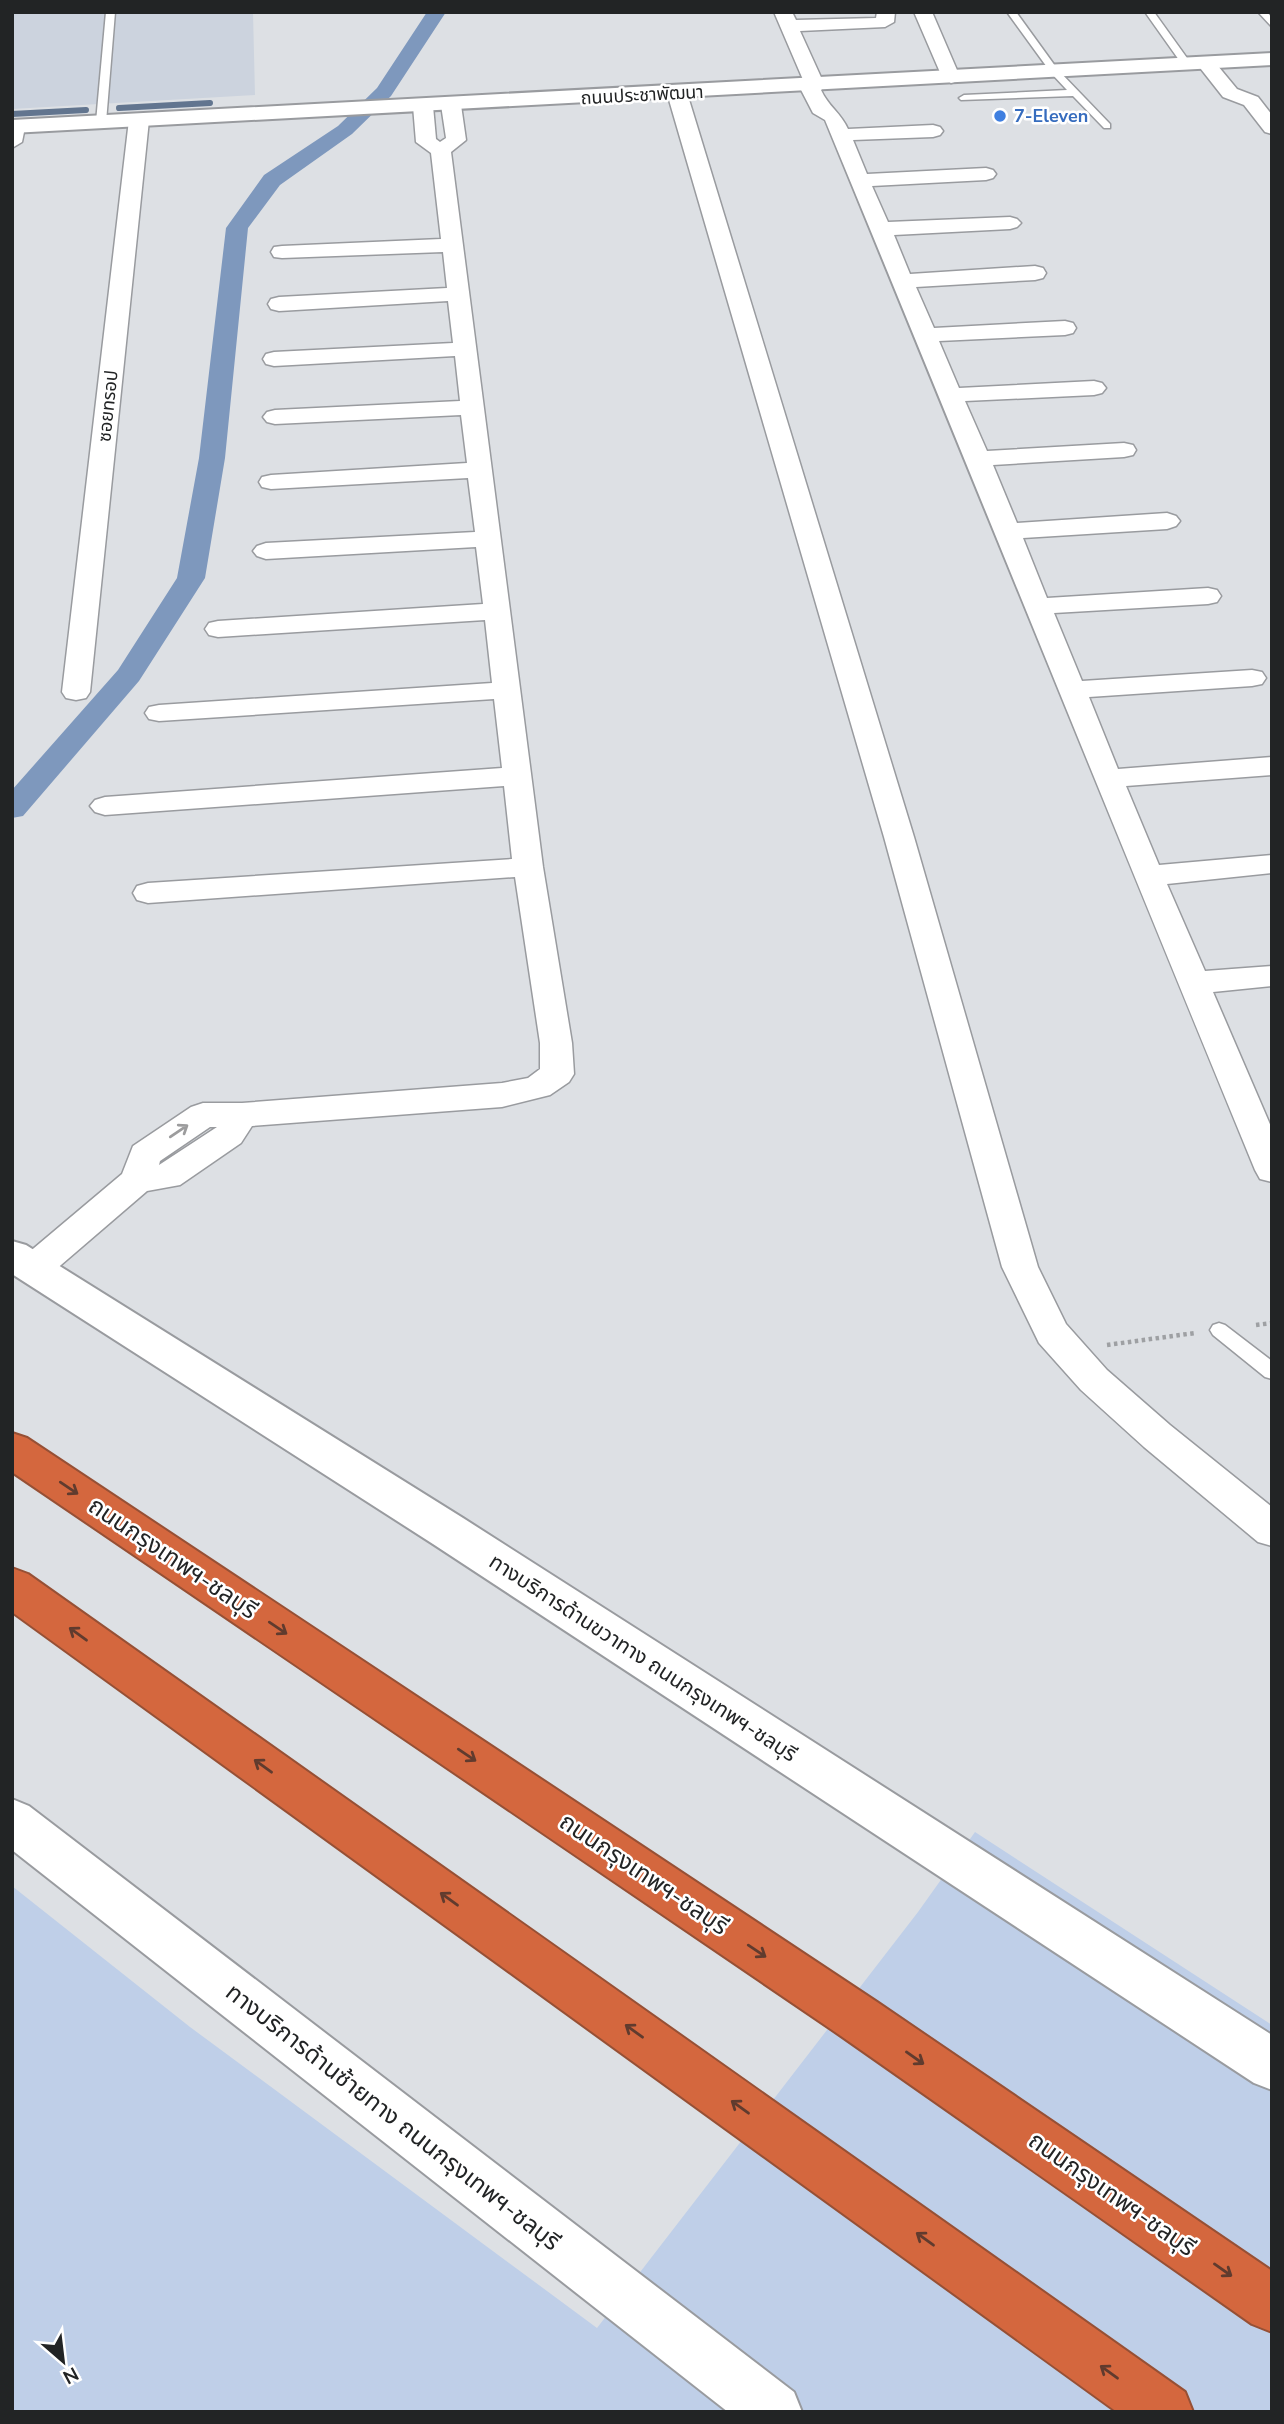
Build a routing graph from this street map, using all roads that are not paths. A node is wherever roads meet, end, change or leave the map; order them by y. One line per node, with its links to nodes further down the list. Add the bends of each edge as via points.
1 (111, 12): 24 (lane)
2 (886, 12): 7 (street, via 885,22 878,23)
3 (923, 12): 14 (street)
4 (1011, 12): 12 (lane)
5 (1149, 12): 11 (lane)
6 (1262, 12): 8 (lane)
7 (786, 19): 15 (street)
8 (1272, 24)
9 (1272, 60): 10 (street, ถนนประชาพัฒนา)
10 (1238, 61): 11 (street, ถนนประชาพัฒนา); 20 (street, via 1259,92)
11 (1196, 64): 12 (street, ถนนประชาพัฒนา); 20 (street, via 1230,93)
12 (1055, 72): 13 (street, ถนนประชาพัฒนา); 17 (lane)
13 (990, 75): 14 (street, ถนนประชาพัฒนา); 18 (lane)
14 (951, 77): 15 (street, ถนนประชาพัฒนา)
15 (818, 86): 16 (street, ถนนประชาพัฒนา); 25 (street, via 820,109)
16 (677, 93): 21 (street, ถนนประชาพัฒนา); 82 (street, via 895,824 1020,1267 1052,1333 1094,1380)
17 (1075, 93): 18 (lane); 26 (lane)
18 (1004, 96): 19 (lane)
19 (964, 98)
20 (1251, 102): 27 (street)
21 (451, 105): 22 (street, ถนนประชาพัฒนา); 30 (street, via 456,140)
22 (422, 106): 23 (street, ถนนประชาพัฒนา); 30 (street, via 426,142)
23 (139, 120): 24 (street, ถนนประชาพัฒนา); 64 (street, ซอยทรอป)
24 (101, 122): 29 (street, ถนนประชาพัฒนา)
25 (837, 126): 28 (street); 32 (street)
26 (1107, 126)
27 (1272, 128)
28 (933, 131)
29 (13, 132)
30 (441, 150): 35 (street)
31 (986, 174): 32 (street)
32 (860, 180): 34 (street)
33 (1010, 223): 34 (street)
34 (881, 229): 38 (street)
35 (453, 245): 36 (street); 39 (street)
36 (282, 252)
37 (1035, 273): 38 (street)
38 (903, 281): 42 (street)
39 (459, 294): 40 (street); 43 (street)
40 (279, 304)
41 (1065, 328): 42 (street)
42 (926, 335): 46 (street)
43 (466, 349): 44 (street); 47 (street)
44 (274, 359)
45 (1094, 388): 46 (street)
46 (951, 395): 50 (street)
47 (472, 407): 48 (street); 51 (street)
48 (275, 417)
49 (1124, 450): 50 (street)
50 (978, 459): 54 (street)
51 (480, 470): 52 (street); 55 (street)
52 (271, 482)
53 (1167, 521): 54 (street)
54 (1008, 531): 58 (street)
55 (488, 539): 56 (street); 59 (street)
56 (265, 551)
57 (1208, 596): 58 (street)
58 (1038, 606): 63 (street)
59 (497, 611): 60 (street); 62 (street)
60 (218, 629)
61 (1252, 678): 63 (street)
62 (506, 690): 65 (street); 67 (street)
63 (1072, 690): 68 (street)
64 (76, 692)
65 (159, 713)
66 (1272, 766): 68 (street)
67 (517, 776): 69 (street); 71 (street)
68 (1108, 779): 72 (street)
69 (105, 806)
70 (1272, 864): 72 (street)
71 (528, 867): 73 (street); 78 (street, via 557,1074 538,1087 502,1095 242,1115 229,1135 168,1176 138,1180)
72 (1148, 876): 75 (street)
73 (148, 893)
74 (1272, 976): 75 (street)
75 (1193, 983): 76 (street)
76 (1257, 1101): 77 (street)
77 (1272, 1170)
78 (23, 1261): 85 (street, ทางบริการด้านขวาทาง ถนนกรุงเทพฯ-ชลบุรี)
79 (1219, 1330): 80 (lane)
80 (1272, 1372)
81 (12, 1450): 86 (highway, ถนนกรุงเทพฯ-ชลบุรี, one-way to 86, via 859,2019)
82 (1272, 1530)
83 (12, 1587): 88 (highway, one-way to 83)
84 (12, 1821): 87 (street, ทางบริการด้านซ้ายทาง ถนนกรุงเทพฯ-ชลบุรี)
85 (1272, 2065)
86 (1272, 2304)
87 (774, 2412)
88 (1165, 2412)

